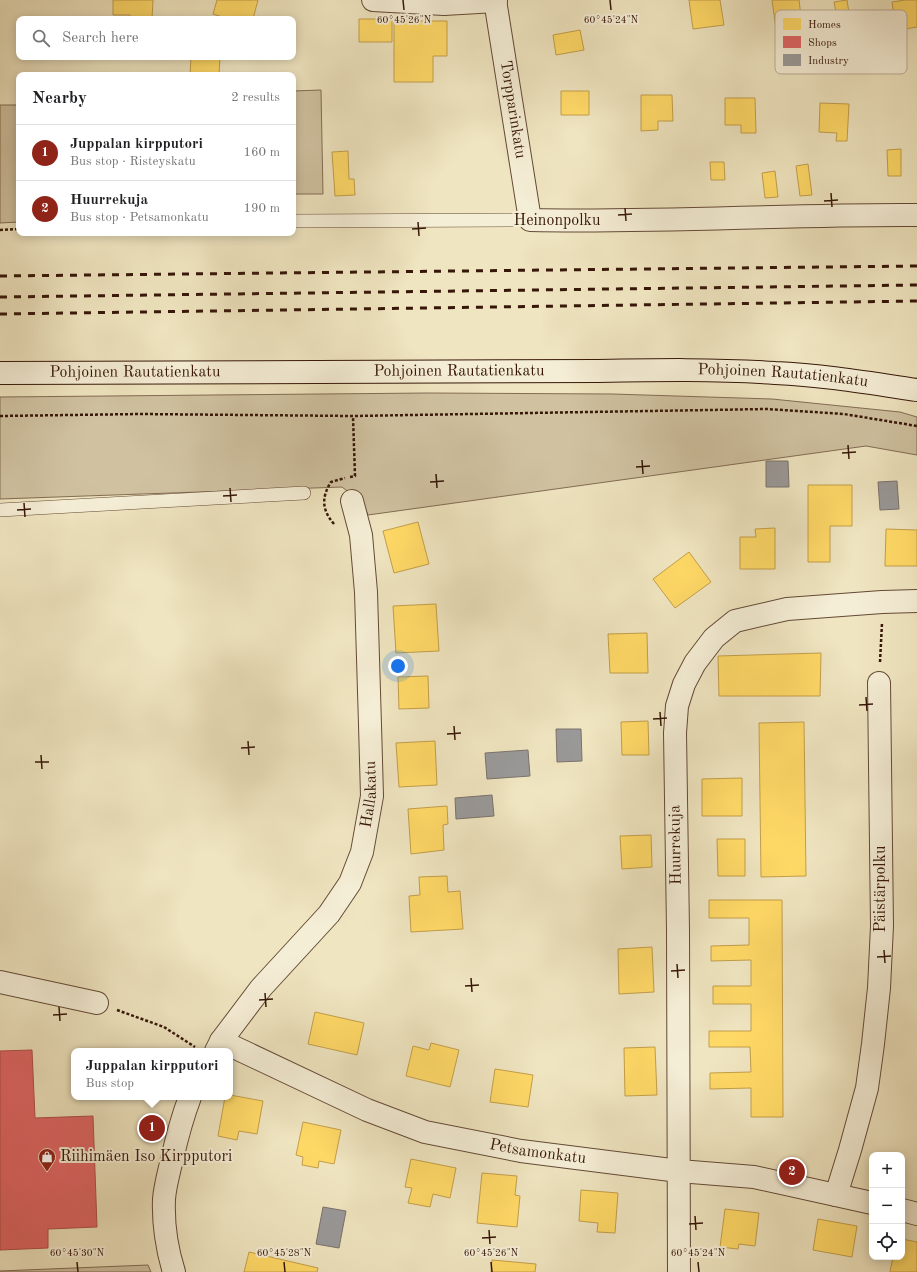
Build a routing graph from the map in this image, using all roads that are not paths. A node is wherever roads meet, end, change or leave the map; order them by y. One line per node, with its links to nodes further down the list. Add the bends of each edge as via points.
1 (374, 0): 2 (street, via 444,4)
2 (495, 1): 4 (street, Torpparinkatu)
3 (917, 215): 4 (street, Heinonpolku)
4 (530, 220): 5 (lane, Heinonpolku)
5 (296, 221)
6 (0, 373): 7 (street, Pohjoinen Rautatienkatu, via 695,370 776,373)
7 (917, 390)
8 (304, 493): 10 (lane)
9 (352, 501): 15 (street, Hallakatu, via 361,536 366,592 371,741 372,796 362,852 350,883 329,914)
10 (0, 510)
11 (917, 601): 18 (street, Huurrekuja, via 788,609 735,621 714,638 695,663 684,684 677,706 675,733)
12 (879, 683): 19 (street, Päistärpolku, via 882,926 879,988 867,1088)
13 (0, 982): 14 (street)
14 (97, 1003)
15 (212, 1047)
16 (233, 1056): 18 (street, Petsamonkatu, via 426,1132 521,1151)
17 (189, 1100): 23 (street, via 180,1122 164,1199 165,1227)
18 (679, 1171): 19 (street, Petsamonkatu, via 754,1177); 24 (street, Huurrekuja)
19 (836, 1195): 20 (street, Petsamonkatu)
20 (869, 1202)
21 (905, 1211): 22 (street)
22 (917, 1214)
23 (174, 1272)
24 (679, 1272)

